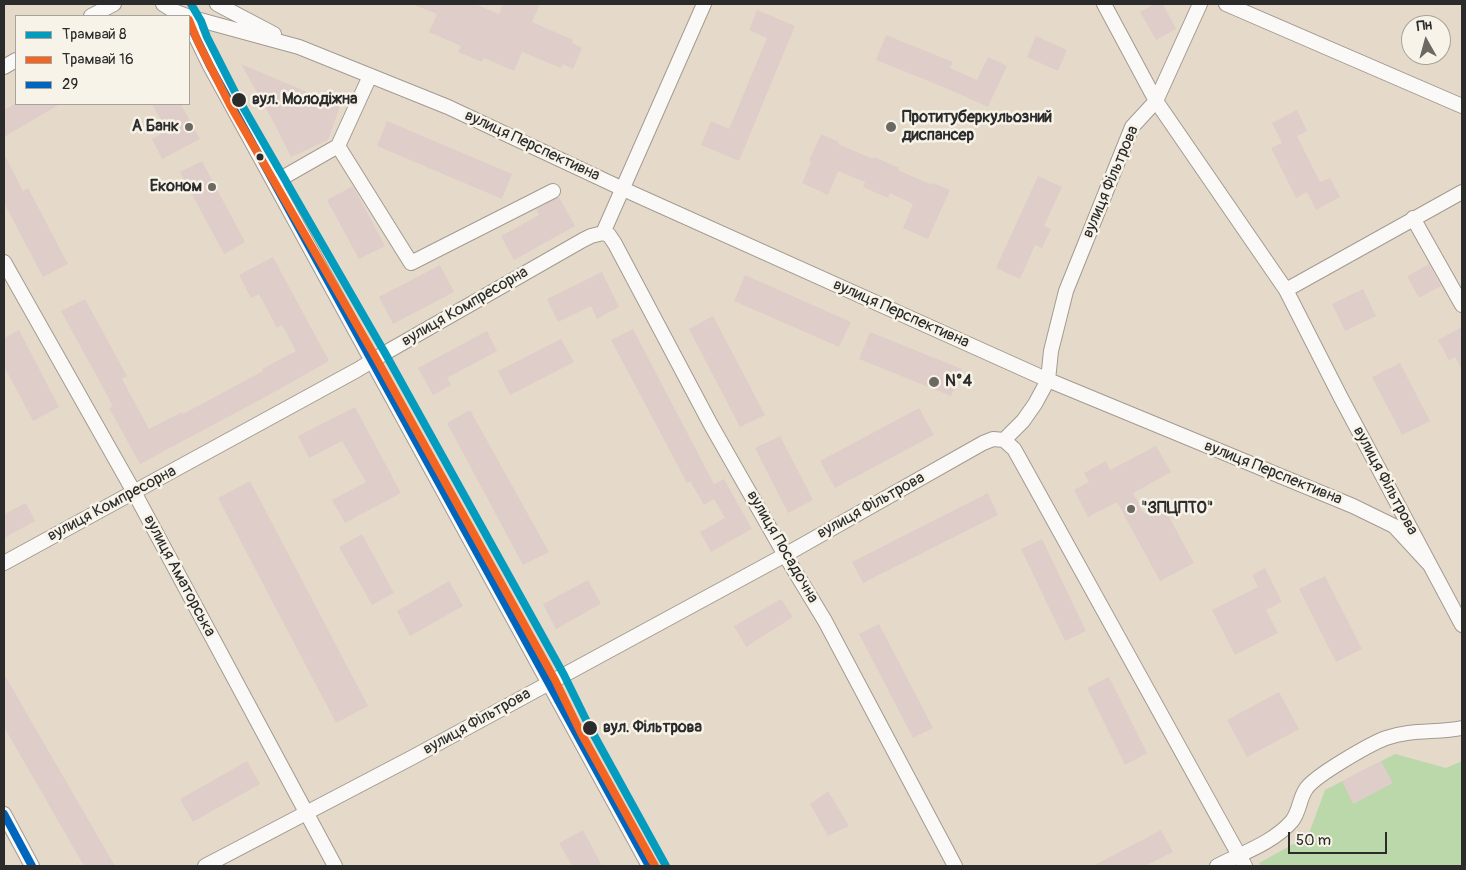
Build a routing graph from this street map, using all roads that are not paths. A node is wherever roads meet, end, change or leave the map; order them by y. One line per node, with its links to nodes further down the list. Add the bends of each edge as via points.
1 (114, 4): 9 (street)
2 (163, 4): 10 (street, вулиця Перспективна)
3 (178, 4): 11 (street)
4 (217, 4): 14 (street, вулиця Перспективна)
5 (704, 4): 22 (street)
6 (1104, 4): 18 (street)
7 (1200, 4): 18 (street)
8 (1226, 4): 19 (street)
9 (93, 15)
10 (184, 15)
11 (186, 15)
12 (190, 17): 14 (street, вулиця Перспективна)
13 (190, 25): 21 (street)
14 (299, 48): 17 (street, вулиця Перспективна)
15 (15, 61): 16 (street)
16 (4, 67)
17 (370, 76): 20 (street); 22 (street, вулиця Перспективна, via 448,107)
18 (1156, 101): 28 (street, вулиця Фільтрова); 31 (street, вулиця Фільтрова, via 1132,127 1066,292 1051,351)
19 (1462, 106)
20 (338, 146): 21 (street); 23 (street, via 411,263)
21 (274, 182): 30 (street)
22 (623, 189): 26 (street); 31 (street, вулиця Перспективна)
23 (553, 191)
24 (1462, 192): 25 (street)
25 (1413, 218): 28 (street); 29 (street)
26 (603, 233): 30 (street, вулиця Компресорна, via 583,240); 34 (street, вулиця Посадочна, via 615,244 711,425)
27 (4, 262): 33 (street, вулиця Аматорська)
28 (1286, 290): 36 (street, вулиця Фільтрова)
29 (1462, 305)
30 (373, 361): 33 (street, вулиця Компресорна); 38 (street)
31 (1048, 380): 32 (street, вулиця Фільтрова, via 1023,422); 36 (street, вулиця Перспективна, via 1353,506 1394,526)
32 (1004, 440): 34 (street, вулиця Фільтрова, via 993,439 983,443); 42 (street, via 1018,456)
33 (134, 492): 35 (street, вулиця Компресорна); 40 (street, вулиця Аматорська)
34 (785, 555): 38 (street, вулиця Фільтрова); 47 (street, вулиця Посадочна, via 825,621)
35 (4, 563)
36 (1430, 564): 37 (street, вулиця Перспективна)
37 (1462, 625)
38 (549, 683): 40 (street, вулиця Фільтрова); 46 (street)
39 (1462, 728): 42 (street, via 1420,731 1386,738 1349,758 1313,781 1292,820)
40 (306, 812): 44 (street, вулиця Фільтрова); 45 (street, вулиця Аматорська)
41 (4, 814): 43 (street)
42 (1242, 860): 48 (street)
43 (32, 866)
44 (205, 866)
45 (335, 866)
46 (649, 866)
47 (955, 866)
48 (1217, 866)

